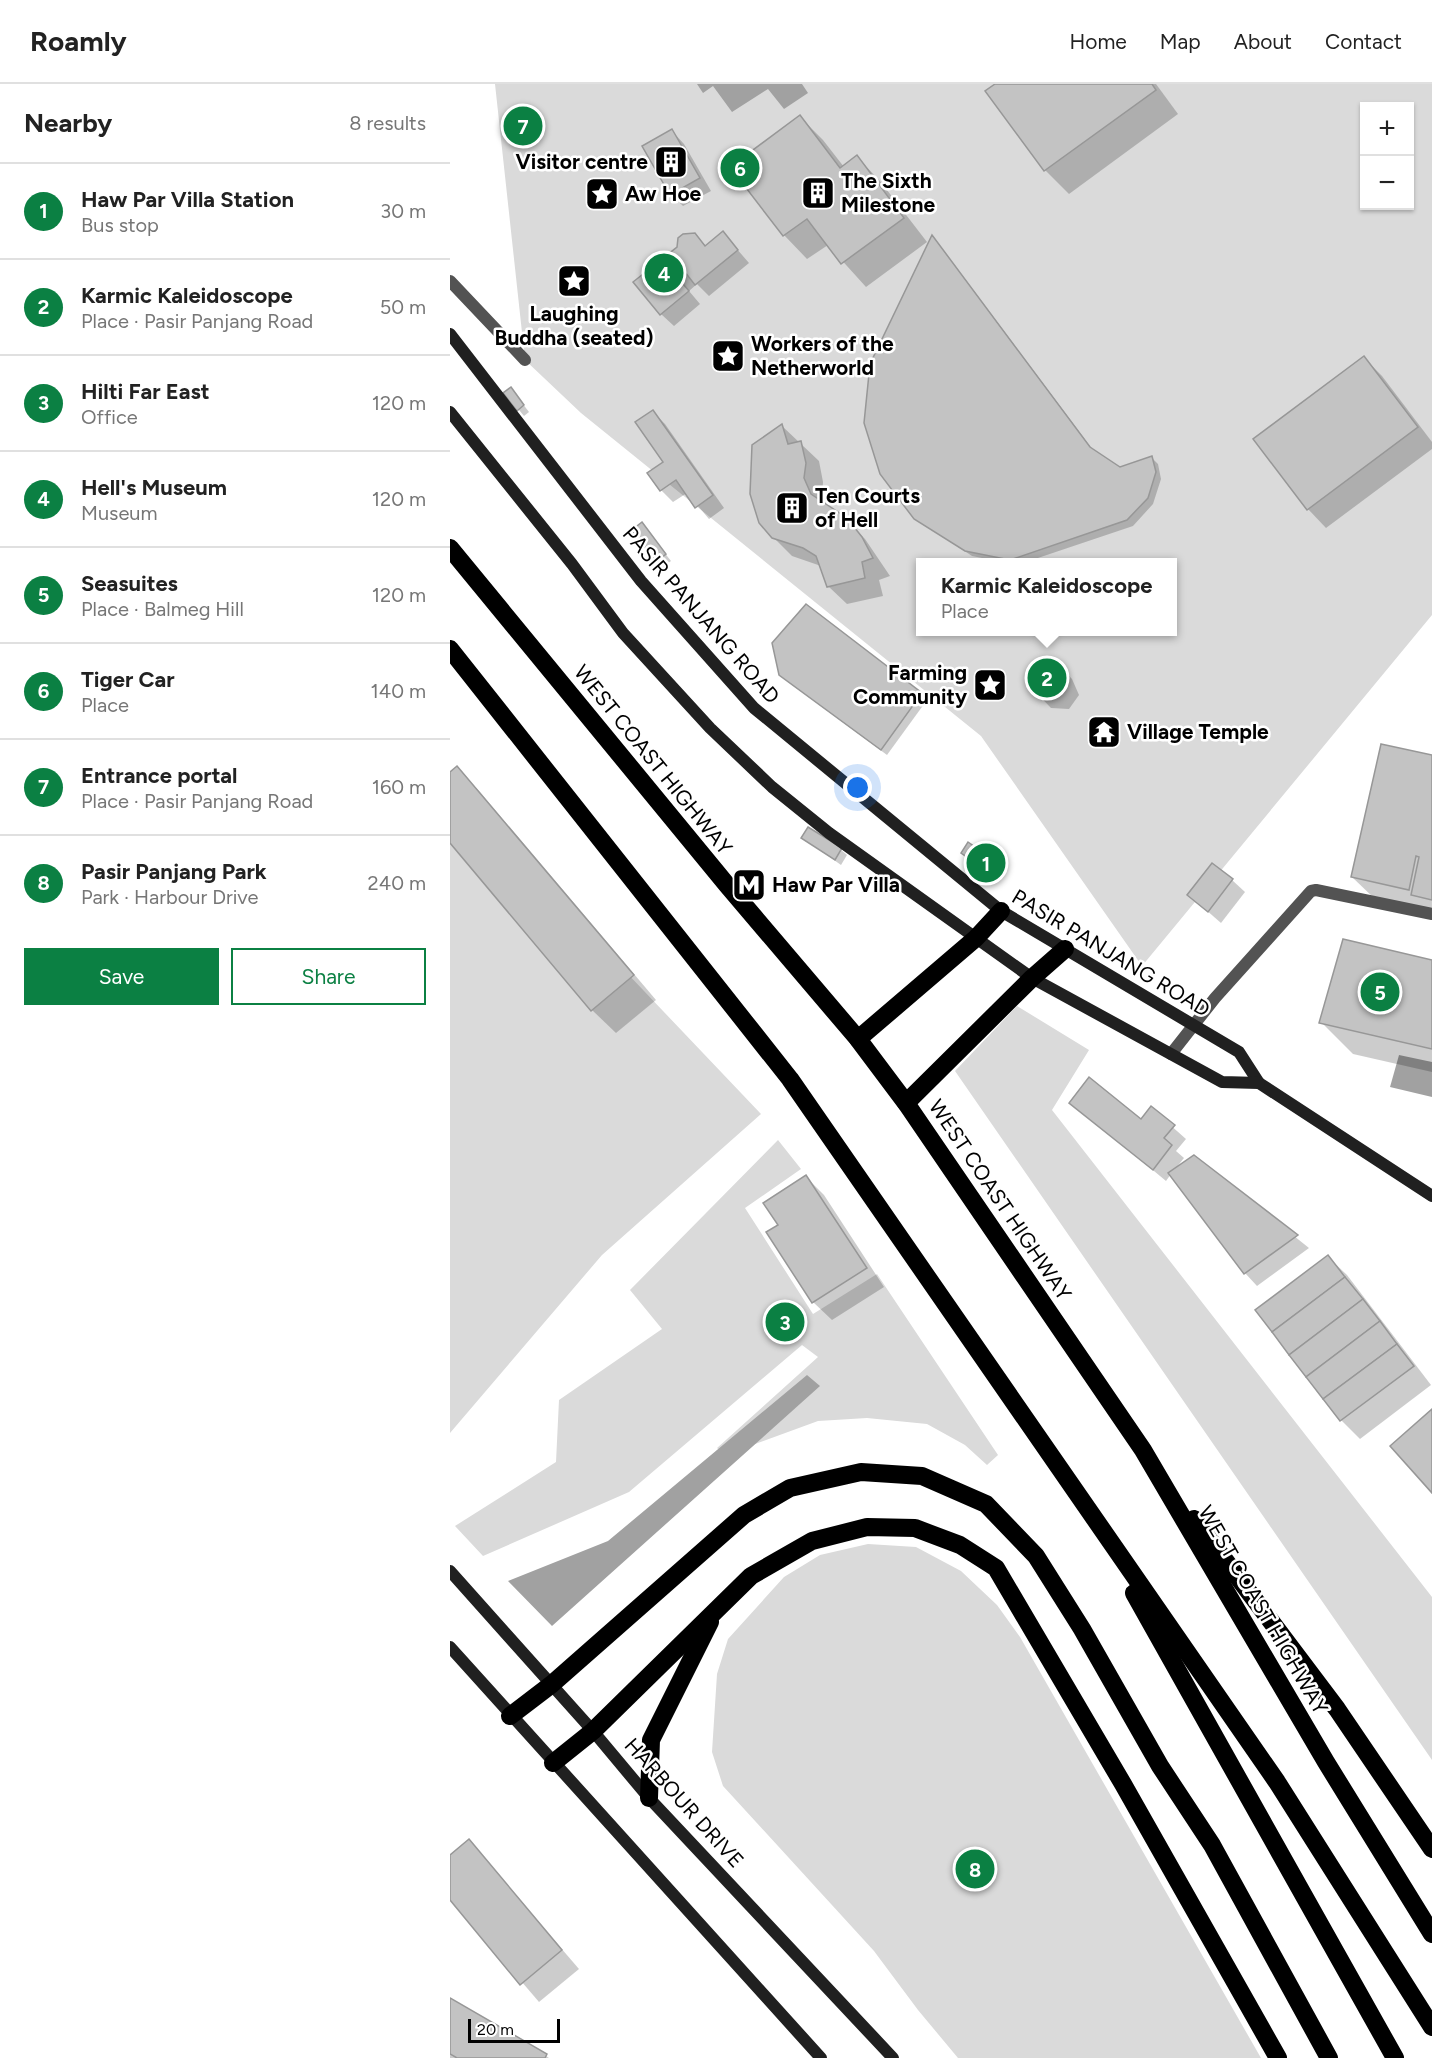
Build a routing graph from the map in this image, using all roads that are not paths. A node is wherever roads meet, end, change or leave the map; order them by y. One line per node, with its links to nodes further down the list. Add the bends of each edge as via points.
1 (450, 281): 3 (street)
2 (450, 334): 7 (main road, PASIR PANJANG ROAD, via 641,581 754,708)
3 (525, 360)
4 (450, 412): 9 (main road, via 623,633 710,728 772,787 829,833)
5 (450, 548): 13 (highway, WEST COAST HIGHWAY)
6 (450, 649): 19 (highway, via 790,1079)
7 (1001, 911): 9 (highway); 10 (main road, PASIR PANJANG ROAD)
8 (1432, 914): 12 (street, via 1311,891)
9 (975, 938): 11 (main road); 13 (highway)
10 (1065, 949): 11 (highway); 12 (main road, PASIR PANJANG ROAD)
11 (1032, 978): 14 (main road); 16 (highway)
12 (1194, 1027): 14 (street); 15 (main road, PASIR PANJANG ROAD, via 1239,1053)
13 (858, 1039): 16 (highway, WEST COAST HIGHWAY)
14 (1171, 1054): 15 (main road, via 1222,1082)
15 (1259, 1083): 17 (main road, PASIR PANJANG ROAD)
16 (906, 1102): 18 (highway, WEST COAST HIGHWAY)
17 (1432, 1196)
18 (1143, 1450): 28 (highway, via 1337,1709); 29 (highway, WEST COAST HIGHWAY)
19 (1079, 1495): 30 (highway, via 1277,1782); 35 (highway)
20 (450, 1571): 23 (main road, HARBOUR DRIVE)
21 (718, 1607): 25 (highway); 27 (highway, via 651,1740); 33 (highway, via 751,1576 812,1541 867,1527 915,1528 960,1545 996,1568 1124,1784)
22 (450, 1647): 24 (main road)
23 (552, 1684): 24 (highway); 25 (main road, HARBOUR DRIVE); 34 (highway, via 744,1515 790,1488 861,1472 922,1476 986,1504 1036,1556 1082,1629 1160,1766 1212,1845)
24 (510, 1716): 26 (main road)
25 (593, 1731): 26 (highway); 27 (main road, HARBOUR DRIVE)
26 (553, 1763): 31 (main road)
27 (649, 1798): 32 (main road, HARBOUR DRIVE)
28 (1432, 1849)
29 (1432, 1934)
30 (1432, 2027)
31 (821, 2058)
32 (893, 2058)
33 (1278, 2058)
34 (1329, 2058)
35 (1395, 2058)

